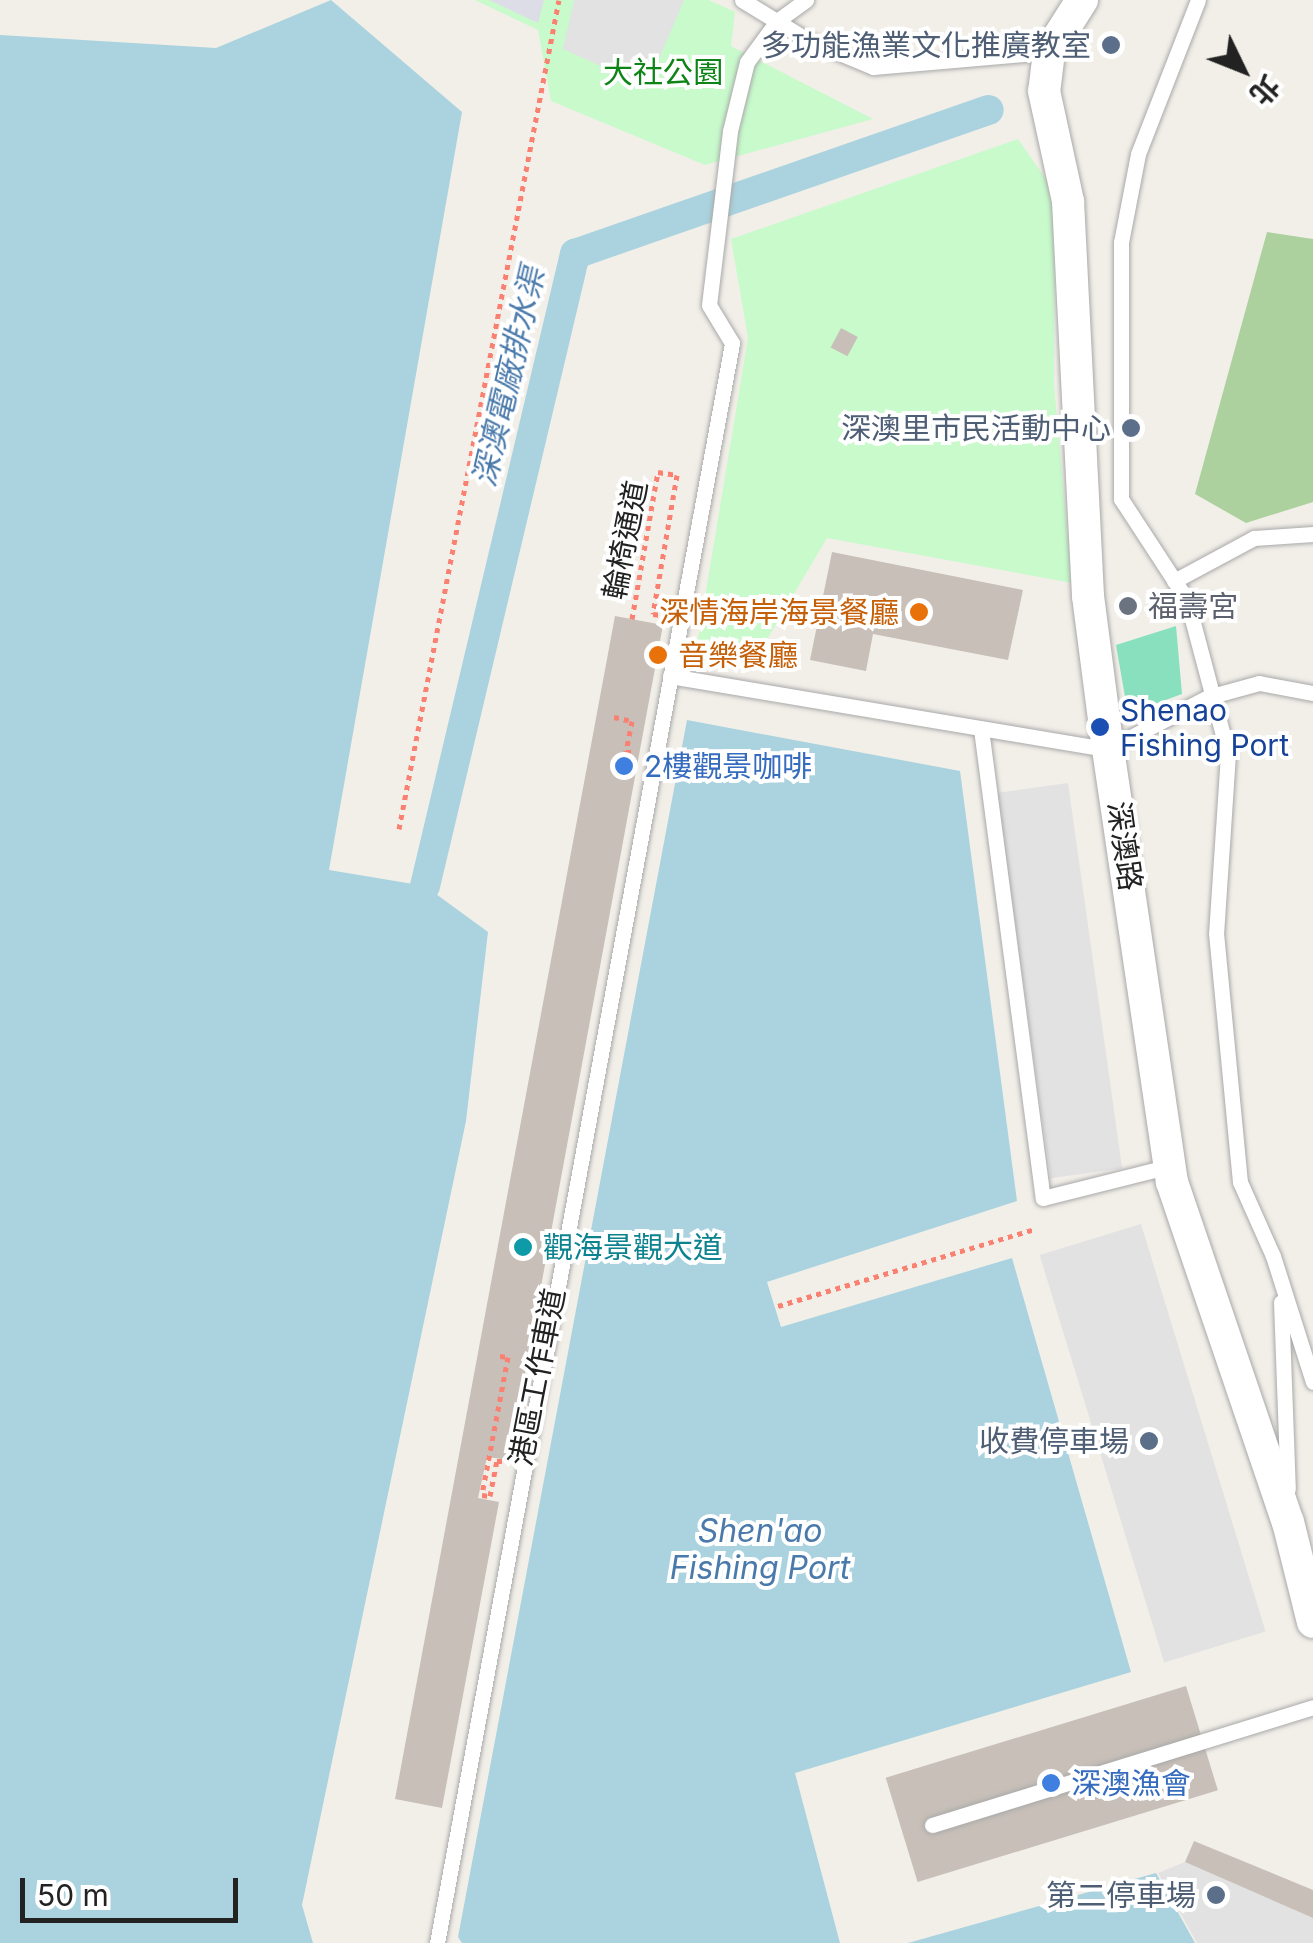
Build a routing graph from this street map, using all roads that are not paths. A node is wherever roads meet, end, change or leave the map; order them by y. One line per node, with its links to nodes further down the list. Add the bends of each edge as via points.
1 (742, 0): 5 (lane)
2 (806, 0): 5 (lane, 港區工作車道)
3 (1082, 0): 6 (street, 深澳路)
4 (1198, 0): 8 (lane, via 1138,154 1122,242 1121,498)
5 (778, 20): 6 (lane, via 873,67); 9 (lane, 港區工作車道, via 746,62 730,131 709,305 732,342)
6 (1049, 52): 13 (street, 深澳路, via 1044,91 1068,201 1086,576)
7 (1313, 534): 8 (lane, via 1254,538)
8 (1174, 581): 11 (lane, via 1204,642)
9 (670, 676): 12 (lane); 21 (lane, 港區工作車道)
10 (1313, 693): 11 (lane, via 1259,683)
11 (1208, 697): 13 (lane); 15 (lane, via 1228,754 1216,933 1240,1182)
12 (980, 730): 13 (lane); 14 (lane, via 1043,1198)
13 (1108, 748): 14 (street, 深澳路)
14 (1170, 1166): 17 (street, 深澳路)
15 (1280, 1283): 16 (lane); 17 (lane)
16 (1313, 1382)
17 (1288, 1522): 18 (street, 深澳路)
18 (1313, 1622)
19 (1313, 1707): 20 (lane)
20 (932, 1826)
21 (437, 1943)

